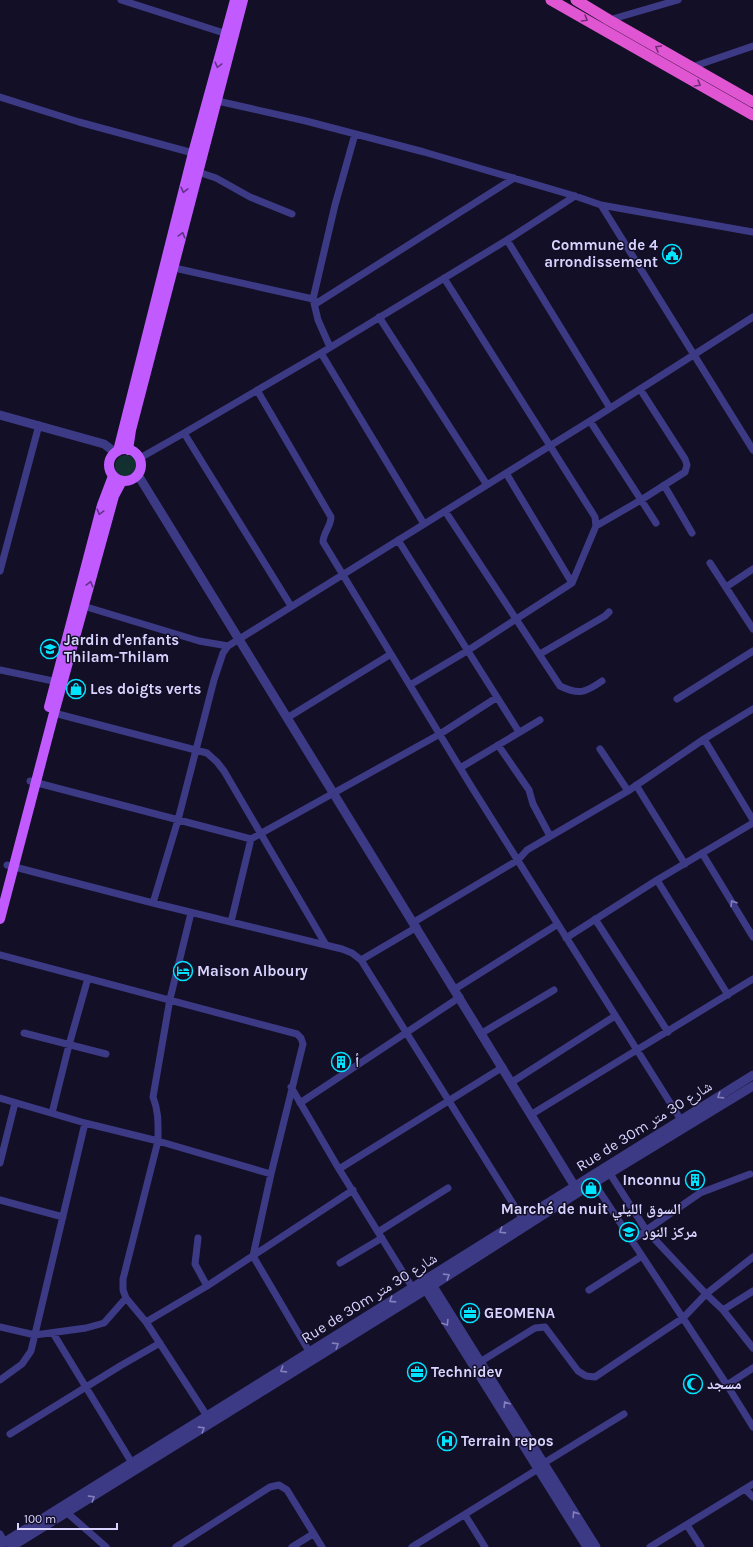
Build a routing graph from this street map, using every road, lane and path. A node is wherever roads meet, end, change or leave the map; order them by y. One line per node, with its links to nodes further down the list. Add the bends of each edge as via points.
1 (121, 0): 8 (street)
2 (235, 0): 8 (main road)
3 (243, 0): 12 (main road)
4 (551, 0): 14 (highway, one-way to 14)
5 (576, 0): 7 (highway)
6 (678, 0): 7 (street)
7 (609, 20): 10 (highway, one-way to 7)
8 (227, 34): 12 (main road, one-way to 12)
9 (753, 46): 10 (street)
10 (692, 68): 13 (highway)
11 (0, 97): 16 (street)
12 (213, 100): 15 (street); 16 (main road); 17 (main road)
13 (753, 102)
14 (753, 115)
15 (355, 134): 18 (street); 26 (street)
16 (193, 153): 24 (main road, one-way to 24)
17 (198, 172): 21 (street); 24 (main road, one-way to 17)
18 (514, 178): 19 (street); 26 (street, via 321,301 316,303)
19 (575, 196): 20 (street); 23 (street)
20 (601, 205): 22 (street); 31 (street)
21 (292, 214)
22 (753, 232)
23 (507, 240): 25 (street); 34 (street)
24 (169, 267): 26 (street); 41 (main road)
25 (444, 278): 27 (street); 39 (street)
26 (313, 299): 29 (street, via 318,320)
27 (379, 317): 29 (street); 47 (street)
28 (753, 317): 31 (street)
29 (330, 347): 30 (street)
30 (321, 352): 33 (street); 52 (street)
31 (694, 355): 32 (street); 40 (street)
32 (640, 389): 34 (street); 48 (street, via 687,465 685,472)
33 (257, 390): 38 (street); 59 (street, via 329,514 331,520 323,539)
34 (610, 408): 36 (street)
35 (0, 415): 37 (street)
36 (590, 421): 39 (street); 49 (street)
37 (39, 425): 41 (street); 58 (street)
38 (184, 434): 42 (street); 63 (street)
39 (550, 445): 43 (street); 53 (street, via 595,517)
40 (753, 450)
41 (121, 451): 42 (main road, via 135,452); 45 (main road, via 112,456 109,466)
42 (140, 458): 44 (main road, via 141,467)
43 (506, 473): 47 (street); 60 (street)
44 (138, 475): 46 (main road, via 131,480); 67 (street)
45 (113, 476): 46 (main road); 62 (main road, one-way to 62, via 102,505)
46 (122, 481): 62 (main road, one-way to 46, via 114,496)
47 (487, 485): 50 (street)
48 (664, 485): 49 (street); 54 (street)
49 (641, 500): 51 (street); 53 (street)
50 (445, 511): 52 (street); 65 (street)
51 (656, 523)
52 (424, 524): 55 (street)
53 (596, 526): 60 (street)
54 (692, 533)
55 (398, 540): 59 (street); 69 (street)
56 (710, 563): 61 (street)
57 (753, 569): 61 (street)
58 (0, 571)
59 (343, 575): 63 (street); 71 (street)
60 (572, 583): 65 (street)
61 (726, 587): 66 (street)
62 (80, 606): 68 (street, via 199,641); 75 (main road)
63 (291, 606): 67 (street)
64 (609, 612): 72 (street)
65 (516, 620): 69 (street); 72 (street)
66 (753, 629)
67 (239, 640): 68 (street); 81 (street)
68 (228, 646): 88 (street, via 216,674)
69 (467, 651): 76 (street); 77 (street)
70 (753, 651): 78 (street)
71 (391, 654): 76 (street); 81 (street)
72 (540, 654): 74 (street, via 560,686 572,692 585,691)
73 (0, 670): 75 (street)
74 (602, 681)
75 (59, 682): 80 (main road); 90 (main road)
76 (410, 685): 84 (street)
77 (496, 698): 83 (street); 84 (street)
78 (677, 699)
79 (753, 709): 85 (street)
80 (54, 713): 88 (street); 90 (main road)
81 (287, 718): 93 (street)
82 (540, 720): 83 (street)
83 (519, 732): 86 (street)
84 (440, 734): 89 (street); 93 (street)
85 (704, 739): 91 (street); 95 (street)
86 (498, 745): 89 (street); 98 (street, via 529,790 533,804)
87 (600, 749): 92 (street)
88 (196, 751): 94 (street); 97 (street, via 207,753 217,762)
89 (460, 768): 101 (street)
90 (32, 782): 94 (street); 103 (main road)
91 (636, 785): 92 (street); 102 (street)
92 (628, 791): 98 (street)
93 (334, 793): 97 (street); 111 (street)
94 (178, 820): 99 (street); 106 (street)
95 (753, 820)
96 (753, 823): 100 (street)
97 (262, 833): 99 (street); 115 (street)
98 (550, 836): 101 (street, via 527,850)
99 (251, 839): 110 (street)
100 (702, 853): 102 (street); 113 (street, one-way to 100)
101 (518, 860): 111 (street); 112 (street)
102 (685, 864): 104 (street)
103 (10, 865): 105 (main road); 106 (street); 108 (main road)
104 (657, 880): 109 (street); 122 (street)
105 (0, 892)
106 (153, 903): 107 (street)
107 (191, 913): 110 (street); 123 (street)
108 (0, 919)
109 (595, 920): 114 (street); 126 (street)
110 (231, 922): 115 (street)
111 (415, 924): 117 (street); 121 (street)
112 (558, 924): 114 (street); 121 (street)
113 (753, 936)
114 (566, 938): 124 (street)
115 (326, 945): 117 (street, via 352,953)
116 (0, 954): 118 (street)
117 (361, 960): 125 (street)
118 (88, 978): 123 (street); 129 (street)
119 (753, 980): 122 (street)
120 (554, 990): 128 (street)
121 (458, 993): 125 (street); 128 (street)
122 (728, 995): 126 (street)
123 (170, 999): 136 (street, via 297,1034 302,1044); 145 (street, via 152,1096 157,1108)
124 (616, 1016): 130 (street); 134 (street)
125 (406, 1032): 138 (street); 140 (street)
126 (668, 1032): 130 (street)
127 (24, 1033): 129 (street)
128 (482, 1033): 132 (street)
129 (69, 1045): 131 (street); 141 (street)
130 (637, 1050): 142 (street); 143 (street)
131 (106, 1054)
132 (503, 1067): 134 (street); 138 (street)
133 (753, 1075): 143 (street, Rue de 30m شارع 30 متر, one-way to 143)
134 (512, 1082): 142 (street)
135 (753, 1086): 148 (street, Rue de 30m شارع 30 متر)
136 (291, 1087): 140 (street); 149 (street)
137 (0, 1098): 139 (street)
138 (448, 1101): 147 (street); 157 (street)
139 (15, 1103): 141 (street); 146 (street)
140 (300, 1103): 147 (street)
141 (52, 1113): 144 (street)
142 (532, 1114): 153 (street)
143 (681, 1120): 148 (street, Rue de 30m شارع 30 متر)
144 (85, 1123): 145 (street); 156 (street)
145 (158, 1141): 149 (street); 172 (street, via 123,1279)
146 (0, 1163)
147 (339, 1169): 154 (street)
148 (608, 1170): 151 (street, Rue de 30m شارع 30 متر); 153 (street, Rue de 30m شارع 30 متر); 158 (street)
149 (270, 1174): 162 (street)
150 (750, 1174): 158 (street, via 700,1193)
151 (594, 1183): 153 (street, Rue de 30m شارع 30 متر); 161 (street)
152 (448, 1188): 159 (street)
153 (577, 1189): 157 (street, Rue de 30m شارع 30 متر); 166 (street, Rue de 30m شارع 30 متر, one-way to 153)
154 (353, 1190): 159 (street); 162 (street)
155 (0, 1200): 156 (street)
156 (63, 1217): 178 (street)
157 (522, 1218): 166 (street, Rue de 30m شارع 30 متر, one-way to 166)
158 (646, 1230): 161 (street); 171 (street)
159 (380, 1235): 165 (street); 168 (street)
160 (198, 1238): 167 (street, via 195,1264)
161 (632, 1240): 163 (street)
162 (253, 1256): 167 (street); 181 (street)
163 (642, 1256): 169 (street); 174 (street)
164 (753, 1257): 171 (street)
165 (340, 1263)
166 (427, 1284): 168 (street, Rue de 30m شارع 30 متر); 182 (street); 192 (street, one-way to 192); 196 (street, Rue de 30m شارع 30 متر, one-way to 166)
167 (207, 1286): 175 (street)
168 (412, 1287): 181 (street, Rue de 30m شارع 30 متر, one-way to 181)
169 (589, 1290)
170 (753, 1291): 173 (street)
171 (706, 1294): 173 (street); 174 (street)
172 (126, 1298): 175 (street); 177 (street, via 104,1323)
173 (724, 1310): 180 (street)
174 (683, 1318): 182 (street, via 595,1376 586,1376 578,1371 545,1327 536,1328); 185 (street)
175 (146, 1322): 179 (street)
176 (0, 1327): 178 (street)
177 (53, 1333): 178 (street); 186 (street)
178 (35, 1335): 184 (street, via 26,1360)
179 (160, 1343): 186 (street); 188 (street)
180 (753, 1348)
181 (310, 1353): 188 (street, Rue de 30m شارع 30 متر, one-way to 188)
182 (480, 1362): 192 (street, one-way to 182)
183 (753, 1368): 185 (street)
184 (0, 1380)
185 (727, 1385): 189 (street)
186 (86, 1387): 190 (street); 191 (street)
187 (624, 1414): 192 (street)
188 (207, 1416): 191 (street, Rue de 30m شارع 30 متر)
189 (753, 1427)
190 (10, 1434)
191 (132, 1463): 196 (street, Rue de 30m شارع 30 متر)
192 (541, 1466): 197 (street); 208 (street); 209 (street, one-way to 192)
193 (753, 1484): 194 (street)
194 (746, 1489): 195 (street); 198 (street)
195 (753, 1496)
196 (64, 1510): 201 (street, Rue de 30m شارع 30 متر); 202 (street)
197 (465, 1515): 206 (street); 207 (street)
198 (687, 1525): 210 (street); 211 (street)
199 (0, 1534): 201 (street)
200 (313, 1534): 203 (street, via 287,1490 279,1485 270,1487); 204 (street); 205 (street)
201 (5, 1545)
202 (106, 1547)
203 (176, 1547)
204 (292, 1547)
205 (322, 1547)
206 (412, 1547)
207 (485, 1547)
208 (587, 1547)
209 (596, 1547)
210 (650, 1547)
211 (701, 1547)

